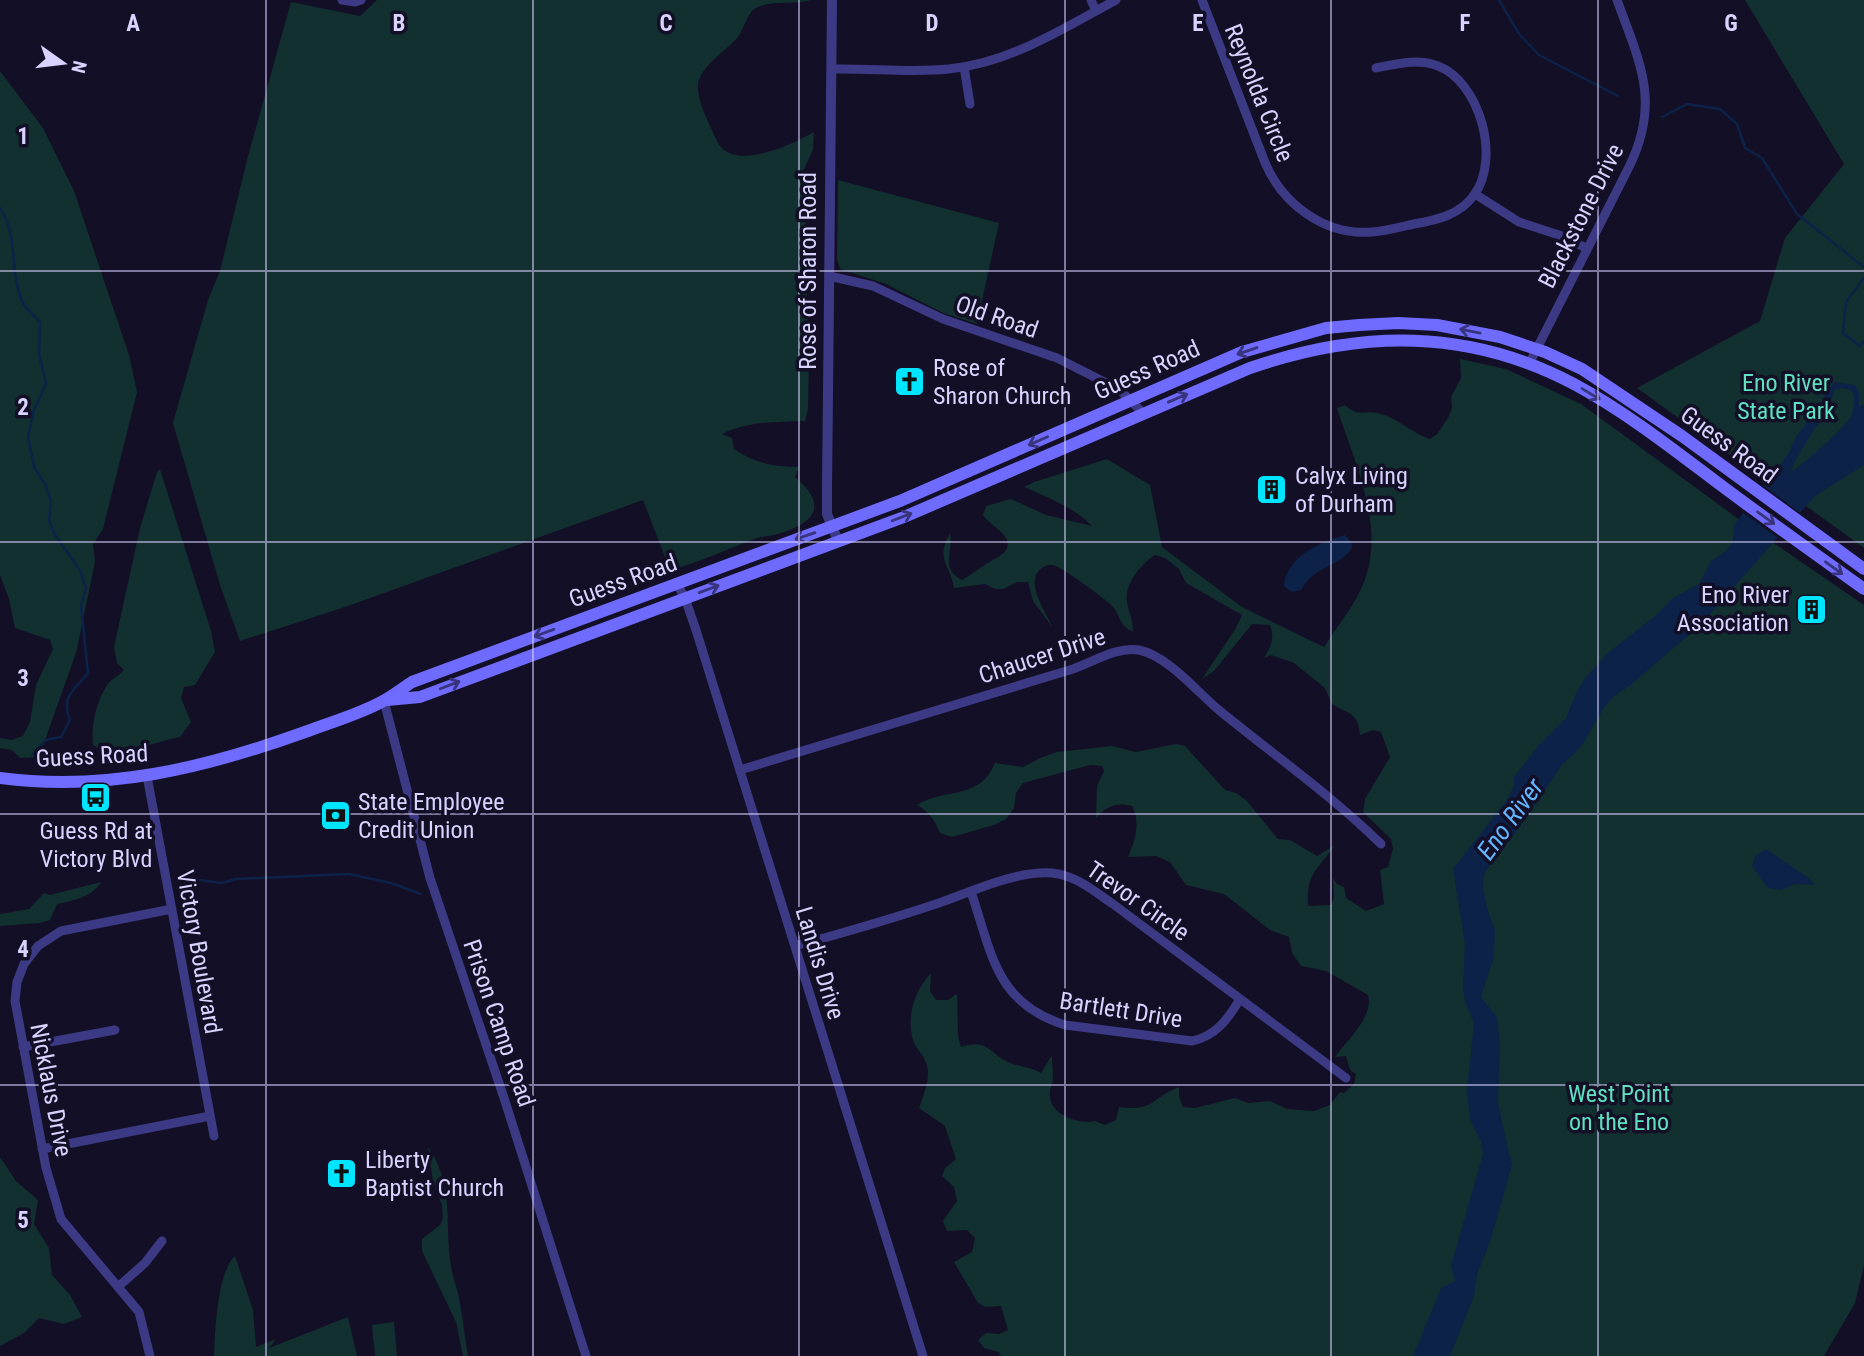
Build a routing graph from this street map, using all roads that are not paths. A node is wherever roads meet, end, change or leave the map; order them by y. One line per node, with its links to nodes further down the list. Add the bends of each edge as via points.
1 (342, 0): 2 (street)
2 (360, 0)
3 (832, 0): 11 (street, Rose of Sharon Road)
4 (1091, 0): 8 (street)
5 (1116, 0): 8 (street)
6 (1202, 0): 13 (street, Reynolda Circle, via 1269,174 1286,197 1308,215 1333,226 1370,232 1438,219 1458,210)
7 (1617, 0): 14 (street, Blackstone Drive, via 1643,73 1644,120 1637,151)
8 (1096, 11): 9 (street, via 1004,56)
9 (964, 67): 11 (street); 12 (street)
10 (1376, 68): 13 (street, via 1431,63 1463,83 1488,148)
11 (832, 69): 15 (street, Rose of Sharon Road)
12 (970, 104)
13 (1475, 194): 14 (street, via 1519,222)
14 (1587, 248): 16 (street, Blackstone Drive)
15 (829, 276): 18 (street, Old Road, via 873,286 943,319 1057,358 1120,390); 20 (street, Rose of Sharon Road, via 827,514)
16 (1536, 349): 17 (street, Blackstone Drive); 18 (main road, Guess Road, one-way to 18, via 1437,325 1326,328 1242,352); 22 (main road, Guess Road, via 1605,384)
17 (1530, 364): 19 (main road, Guess Road, one-way to 17, via 1250,368 1325,346 1405,339); 24 (main road, Guess Road, one-way to 24, via 1632,420)
18 (1130, 400): 19 (street, Old Road); 20 (main road, Guess Road, one-way to 20)
19 (1143, 413): 21 (main road, Guess Road, one-way to 19)
20 (832, 527): 21 (street, Rose of Sharon Road); 23 (main road, Guess Road, one-way to 23)
21 (838, 541): 25 (main road, Guess Road, one-way to 21)
22 (1864, 569)
23 (677, 584): 25 (street, Landis Drive); 26 (main road, Guess Road, one-way to 26, via 412,682)
24 (1864, 589)
25 (685, 598): 26 (main road, Guess Road, one-way to 25, via 421,697); 27 (street, Landis Drive)
26 (384, 701): 28 (main road, Guess Road, via 238,755); 44 (street, Prison Camp Road, via 429,878)
27 (740, 770): 30 (street, Chaucer Drive, via 1134,649 1172,669); 33 (street, Landis Drive)
28 (147, 776): 29 (main road, Guess Road, via 83,782); 32 (street, Victory Boulevard)
29 (0, 778)
30 (1381, 844)
31 (971, 892): 33 (street, Trevor Circle); 34 (street, Trevor Circle, via 1044,873 1076,879); 34 (street, Bartlett Drive, via 1000,977 1025,1005 1051,1020 1192,1041 1218,1028)
32 (172, 909): 36 (street, Nicklaus Drive, via 61,931 38,946 17,982 15,1001); 38 (street, Victory Boulevard)
33 (795, 946): 45 (street, Landis Drive)
34 (1240, 999): 37 (street, Trevor Circle)
35 (115, 1030): 36 (street)
36 (23, 1047): 40 (street, Nicklaus Drive)
37 (1346, 1078)
38 (210, 1116): 39 (street, Victory Boulevard); 40 (street)
39 (214, 1136)
40 (42, 1149): 42 (street, Nicklaus Drive, via 61,1219)
41 (162, 1241): 42 (street)
42 (119, 1286): 43 (street, Nicklaus Drive, via 139,1312)
43 (150, 1356)
44 (586, 1356)
45 (923, 1356)

